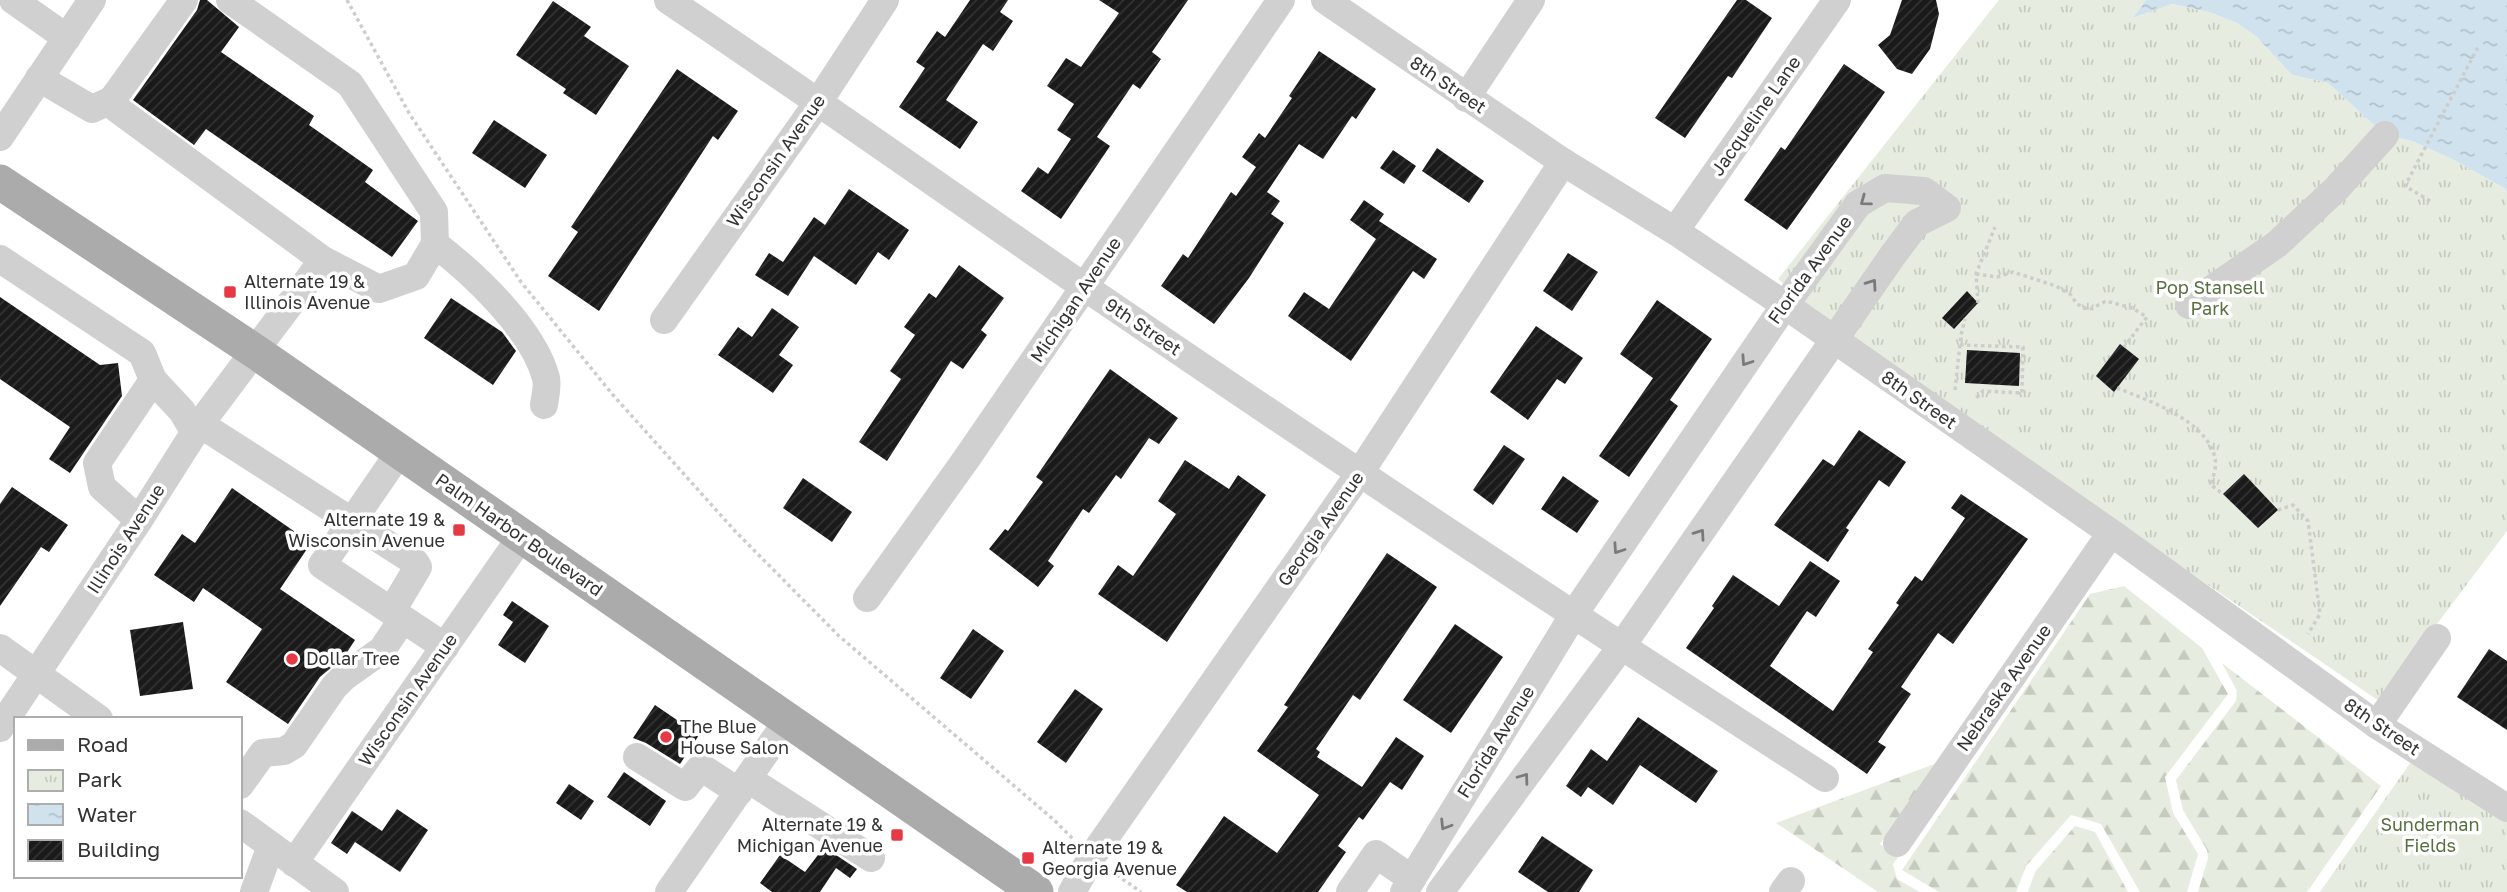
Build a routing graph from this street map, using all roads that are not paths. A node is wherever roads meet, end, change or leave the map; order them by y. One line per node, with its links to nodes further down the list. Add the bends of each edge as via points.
1 (13, 0): 11 (street)
2 (92, 0): 11 (street)
3 (184, 0): 14 (street)
4 (230, 0): 21 (street, via 350,84 434,212)
5 (668, 0): 15 (street, 9th Street)
6 (886, 0): 15 (street, Wisconsin Avenue)
7 (1281, 0): 24 (street, Michigan Avenue)
8 (1325, 0): 13 (street, 8th Street)
9 (1531, 0): 13 (street)
10 (1837, 0): 20 (street, Jacqueline Lane)
11 (67, 38): 12 (street)
12 (39, 78): 14 (street, via 92,108); 17 (street)
13 (1466, 98): 18 (street, 8th Street)
14 (112, 100): 23 (street)
15 (819, 101): 24 (street, 9th Street); 27 (street, Wisconsin Avenue)
16 (2385, 135): 26 (street, via 2277,244)
17 (0, 137)
18 (1563, 162): 20 (street, 8th Street); 34 (street, Georgia Avenue)
19 (0, 181): 29 (main road, Palm Harbor Boulevard)
20 (1675, 231): 25 (street, 8th Street)
21 (435, 244): 23 (street, via 415,276 379,289); 31 (street, via 471,272 528,341 547,379)
22 (0, 259): 30 (street, via 142,353)
23 (323, 260): 29 (street, Illinois Avenue)
24 (1085, 287): 34 (street, 9th Street); 39 (street, Michigan Avenue)
25 (1785, 305): 28 (street, 8th Street); 28 (street, Florida Avenue, one-way to 25, via 1917,223 1947,208 1924,191 1885,188 1858,204); 40 (street, Florida Avenue, one-way to 40)
26 (2189, 305)
27 (664, 320)
28 (1833, 341): 37 (street, 8th Street); 44 (street, Florida Avenue, one-way to 28)
29 (256, 352): 32 (street, Illinois Avenue); 33 (main road, Palm Harbor Boulevard)
30 (153, 380): 32 (street); 35 (street, via 97,463 102,487)
31 (544, 405)
32 (198, 429): 35 (street, Illinois Avenue); 36 (street)
33 (399, 453): 36 (street); 38 (main road, Palm Harbor Boulevard)
34 (1359, 474): 40 (street, 9th Street); 66 (street, Georgia Avenue, via 1091,858)
35 (139, 520): 46 (street, Illinois Avenue)
36 (351, 523): 41 (street, via 418,566 393,609); 41 (street, via 322,565)
37 (2111, 533): 49 (street, 8th Street); 57 (street, Nebraska Avenue)
38 (521, 537): 43 (street, Wisconsin Avenue); 48 (main road, Palm Harbor Boulevard)
39 (867, 598)
40 (1574, 614): 44 (street, 9th Street); 61 (street, Florida Avenue, one-way to 61)
41 (399, 617): 43 (street); 53 (street, via 382,650 334,687 294,745 263,753)
42 (2437, 638): 49 (street)
43 (445, 647): 60 (street, Wisconsin Avenue)
44 (1621, 647): 52 (street, 9th Street); 68 (street, Florida Avenue, one-way to 44)
45 (0, 648): 46 (street)
46 (37, 673): 47 (street); 50 (street, Illinois Avenue)
47 (96, 717)
48 (788, 720): 54 (street); 65 (main road, Palm Harbor Boulevard)
49 (2377, 725): 55 (street, 8th Street)
50 (0, 728)
51 (637, 757): 54 (street, via 685,787 701,767)
52 (1825, 778)
53 (242, 782)
54 (744, 785): 59 (street); 62 (street)
55 (2507, 808)
56 (242, 824): 58 (street)
57 (1897, 843)
58 (271, 846): 60 (street); 63 (street)
59 (871, 858)
60 (294, 863): 64 (street)
61 (1408, 885): 67 (street, via 1377,854)
62 (680, 888)
63 (254, 892)
64 (335, 892)
65 (1036, 892)
66 (1072, 892)
67 (1350, 892)
68 (1440, 892)

